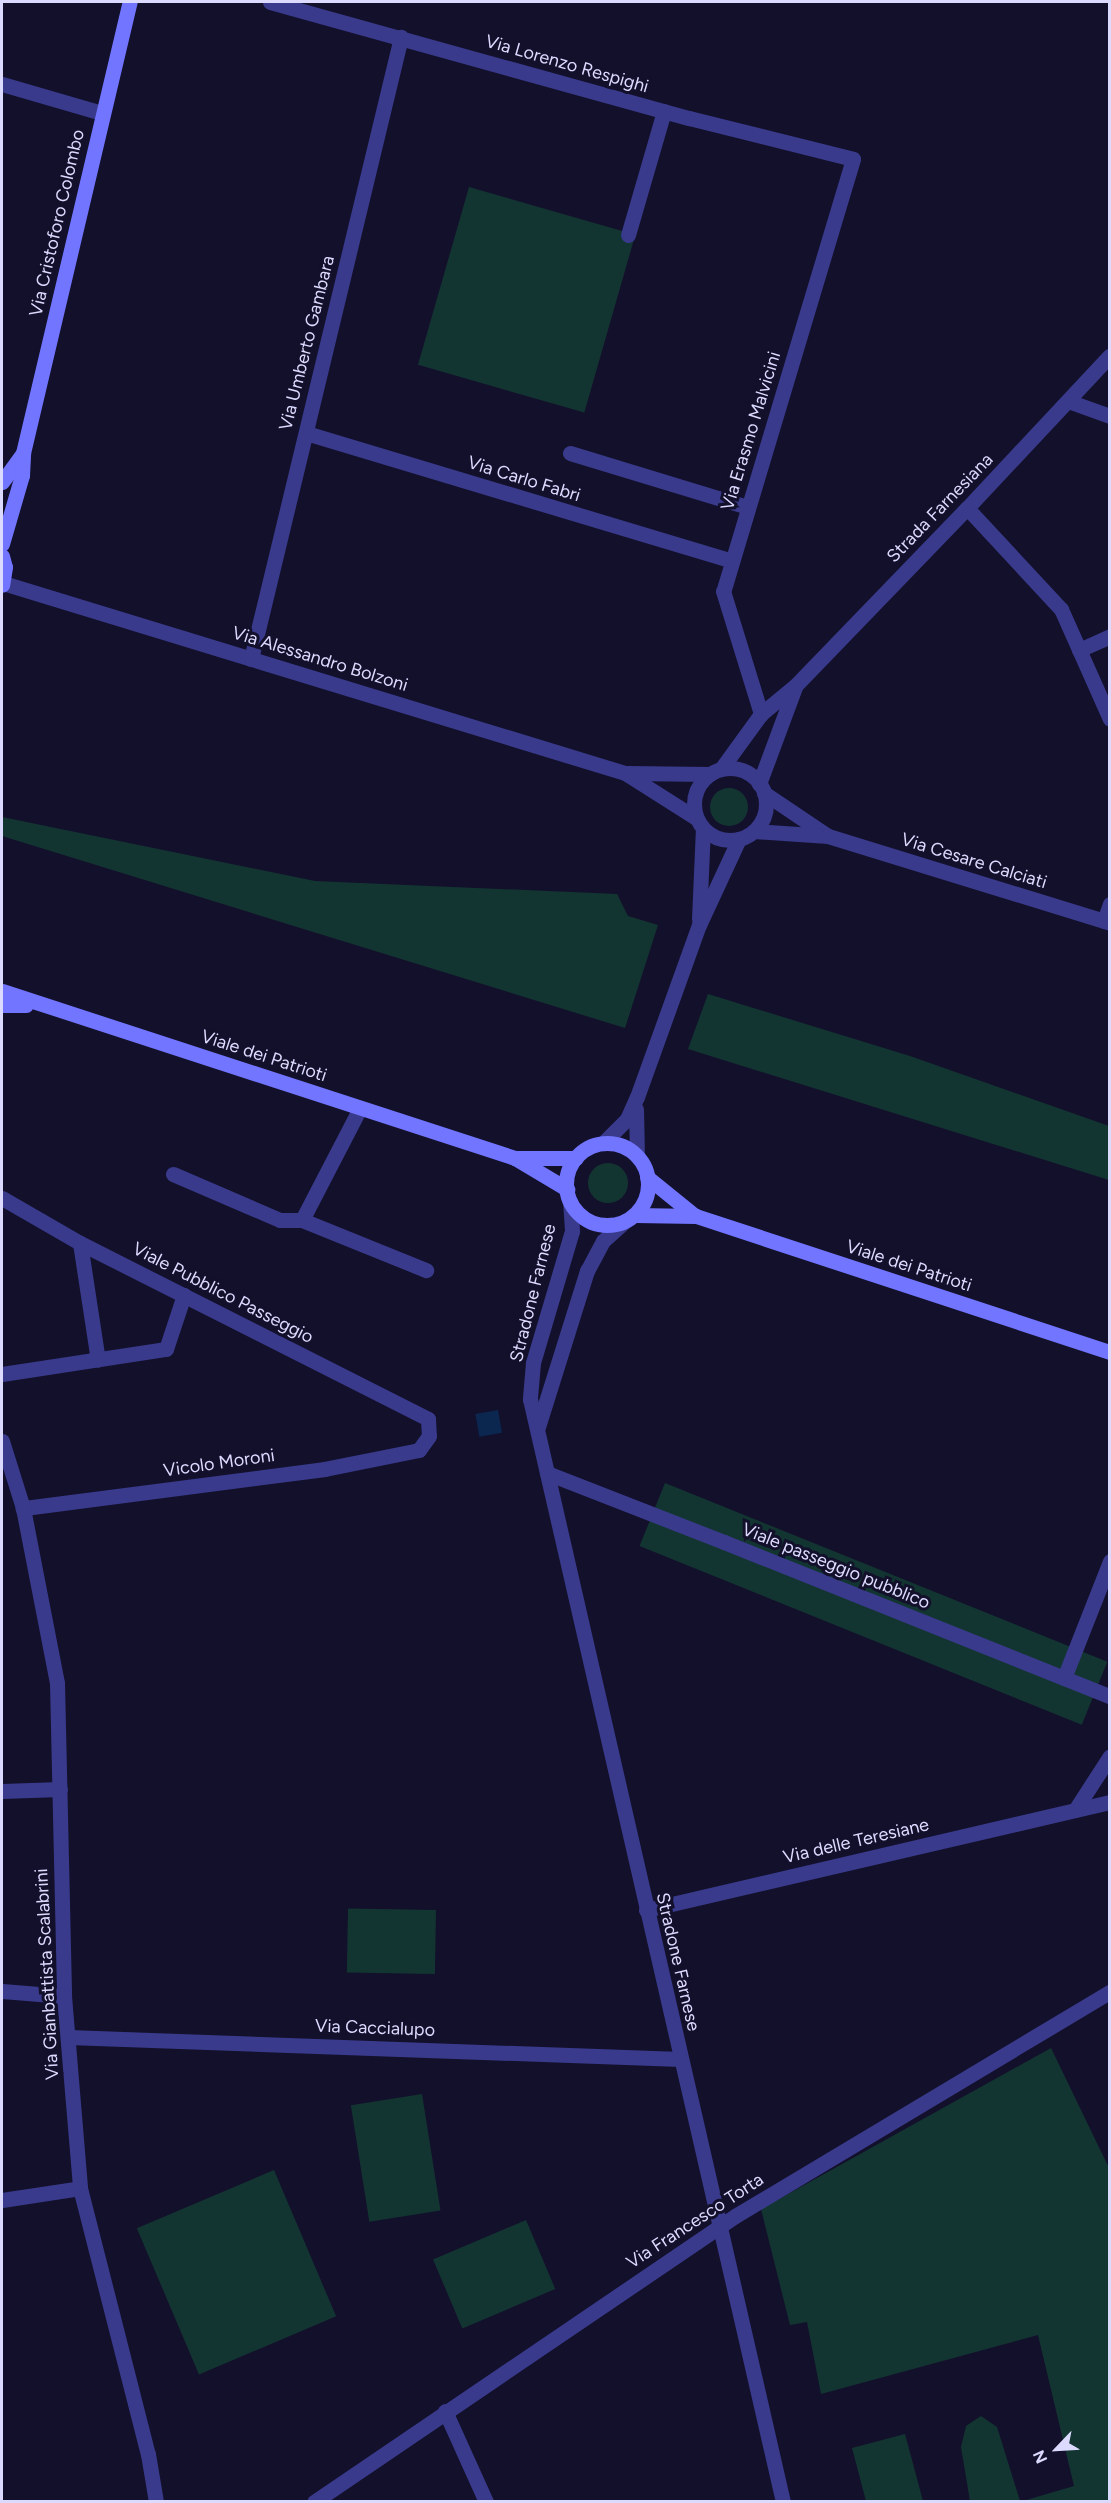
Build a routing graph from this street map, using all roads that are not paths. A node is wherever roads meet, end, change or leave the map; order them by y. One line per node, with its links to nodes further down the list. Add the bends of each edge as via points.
1 (130, 2): 6 (main road, Via Cristoforo Colombo)
2 (270, 2): 3 (street, Via Lorenzo Respighi)
3 (401, 37): 5 (street, Via Lorenzo Respighi); 12 (street, Via Umberto Gambara)
4 (2, 84): 6 (street)
5 (664, 111): 7 (street, Via Lorenzo Respighi); 8 (street)
6 (102, 112): 13 (main road, Via Cristoforo Colombo)
7 (854, 159): 16 (street, Via Erasmo Malvicini)
8 (628, 235)
9 (1110, 355): 10 (street, Strada Farnesiana)
10 (1068, 401): 11 (street); 17 (street, Strada Farnesiana)
11 (1110, 416)
12 (306, 433): 20 (street, Via Carlo Fabri); 24 (street, Via Umberto Gambara)
13 (23, 453): 15 (main road, Via Cristoforo Colombo); 18 (main road, Via Cristoforo Colombo, via 22,475)
14 (570, 453): 16 (street)
15 (2, 482)
16 (748, 507): 20 (street, Via Erasmo Malvicini)
17 (967, 508): 23 (street, via 1061,609); 25 (street, Strada Farnesiana)
18 (2, 544)
19 (2, 556): 21 (main road)
20 (732, 561): 26 (street, Via Erasmo Malvicini, via 723,591)
21 (2, 584): 24 (street, Via Alessandro Bolzoni)
22 (1110, 636): 23 (street)
23 (1079, 650): 27 (street)
24 (251, 659): 28 (street, Via Alessandro Bolzoni)
25 (796, 685): 26 (street, Strada Farnesiana); 30 (street, Strada Farnesiana)
26 (761, 714): 29 (street, Strada Farnesiana)
27 (1110, 718)
28 (625, 772): 29 (street, Via Alessandro Bolzoni); 31 (street, Via Alessandro Bolzoni)
29 (715, 772): 30 (street, via 743,771); 31 (street, via 695,794)
30 (762, 789): 32 (street, via 765,814); 33 (street, Via Cesare Calciati)
31 (700, 824): 34 (street, via 720,839); 37 (street)
32 (754, 831): 33 (street, Via Cesare Calciati); 34 (street)
33 (828, 836): 36 (street, Via Cesare Calciati)
34 (739, 839): 37 (street)
35 (1110, 904): 36 (street)
36 (1107, 922)
37 (699, 925): 41 (street)
38 (2, 991): 40 (main road, Viale dei Patrioti)
39 (2, 1005): 40 (main road)
40 (38, 1006): 42 (main road, Viale dei Patrioti)
41 (637, 1097): 43 (street, via 627,1119); 44 (street)
42 (360, 1108): 45 (main road, Viale dei Patrioti); 53 (street)
43 (603, 1143): 44 (main road, via 617,1144); 46 (main road)
44 (637, 1156): 48 (main road)
45 (515, 1158): 46 (main road, Viale dei Patrioti); 49 (main road, Viale dei Patrioti)
46 (576, 1158): 49 (main road, via 567,1178)
47 (173, 1174): 53 (street, via 280,1220)
48 (647, 1177): 51 (main road, Viale dei Patrioti); 52 (main road, via 646,1197)
49 (568, 1195): 52 (main road, via 580,1215 592,1222 605,1226); 60 (street, Stradone Farnese, via 572,1231 533,1363 530,1399)
50 (2, 1198): 54 (street, Viale Pubblico Passeggio)
51 (696, 1216): 52 (main road, Viale dei Patrioti); 57 (main road, Viale dei Patrioti)
52 (630, 1218): 60 (street, Stradone Farnese, via 603,1241 587,1271)
53 (302, 1220): 55 (street)
54 (81, 1243): 56 (street, Viale Pubblico Passeggio); 58 (street)
55 (426, 1270)
56 (184, 1295): 58 (street, via 166,1349); 62 (street, Viale Pubblico Passeggio, via 428,1419 429,1436)
57 (1110, 1353)
58 (98, 1360): 59 (street)
59 (2, 1374)
60 (538, 1430): 63 (street, Stradone Farnese)
61 (2, 1441): 64 (street, Via Gianbattista Scalabrini)
62 (419, 1450): 64 (street, Vicolo Moroni, via 325,1468)
63 (547, 1473): 66 (street, Viale passeggio pubblico); 73 (street, Stradone Farnese)
64 (23, 1508): 69 (street, Via Gianbattista Scalabrini, via 57,1683)
65 (1110, 1561): 66 (street)
66 (1064, 1678): 67 (street, Viale passeggio pubblico)
67 (1110, 1696)
68 (1110, 1756): 72 (street)
69 (60, 1789): 70 (street); 76 (street, Via Gianbattista Scalabrini)
70 (2, 1791)
71 (1110, 1802): 72 (street, Via delle Teresiane)
72 (1075, 1810): 73 (street, Via delle Teresiane)
73 (646, 1910): 78 (street, Stradone Farnese)
74 (2, 1991): 76 (street)
75 (1110, 1992): 81 (street, Via Francesco Torta)
76 (64, 1996): 77 (street, Via Gianbattista Scalabrini)
77 (68, 2037): 78 (street, Via Caccialupo); 79 (street, Via Gianbattista Scalabrini)
78 (681, 2059): 81 (street, Stradone Farnese)
79 (80, 2188): 80 (street); 83 (street, Via Gianbattista Scalabrini, via 148,2454)
80 (2, 2200)
81 (720, 2226): 82 (street, Via Francesco Torta); 86 (street, Stradone Farnese)
82 (445, 2411): 84 (street, Via Francesco Torta); 85 (street)
83 (156, 2502)
84 (314, 2502)
85 (486, 2502)
86 (783, 2502)

